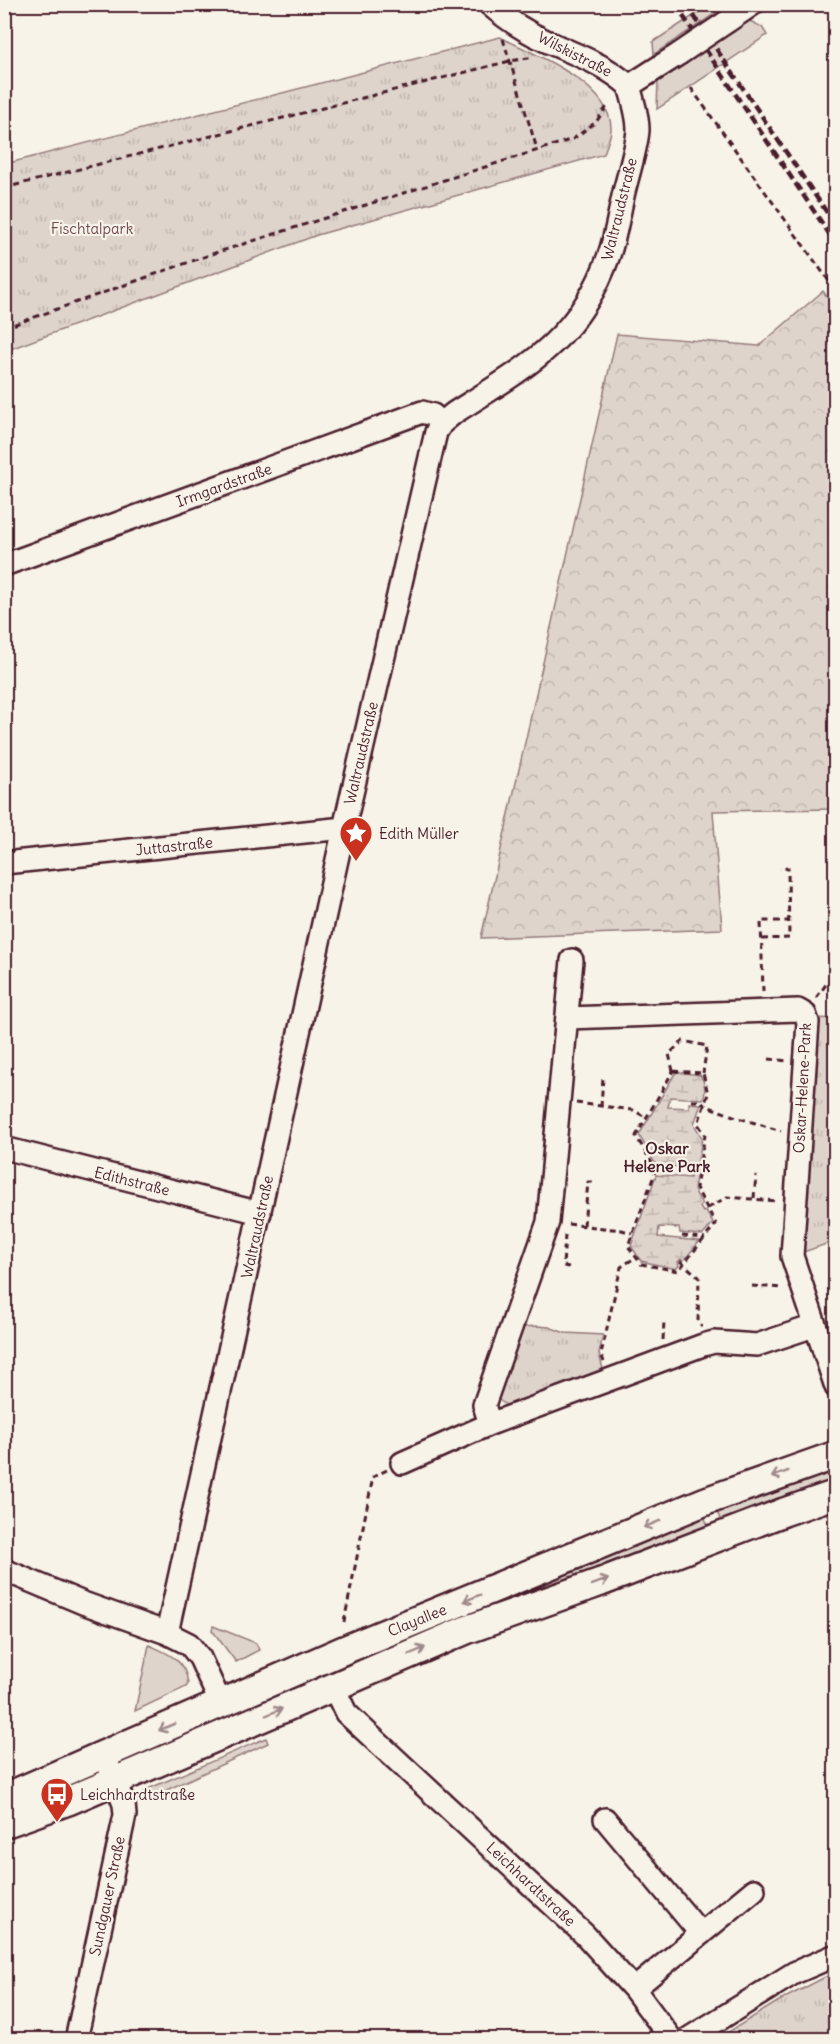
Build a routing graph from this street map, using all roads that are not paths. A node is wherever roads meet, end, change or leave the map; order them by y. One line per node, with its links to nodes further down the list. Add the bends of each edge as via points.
1 (489, 4): 3 (street, Wilskistraße, via 542,39 595,61)
2 (753, 4): 3 (street, bridge)
3 (629, 86): 4 (street, Waltraudstraße, via 638,130 610,253 596,287 575,321 538,358)
4 (442, 423): 5 (street, Irmgardstraße, via 422,412); 6 (street, Waltraudstraße, via 435,432)
5 (4, 566)
6 (344, 828): 7 (street, Juttastraße); 11 (street, Waltraudstraße)
7 (4, 863)
8 (572, 960): 9 (street)
9 (567, 1018): 12 (street, Oskar-Helene-Park, via 798,1011 805,1014 808,1022 792,1256); 14 (street, via 557,1223 484,1405)
10 (4, 1148): 11 (street, Edithstraße)
11 (260, 1213): 19 (street, Waltraudstraße)
12 (814, 1326): 13 (street, Oskar-Helene-Park); 14 (street, via 757,1345 714,1342 693,1348)
13 (836, 1387)
14 (490, 1424): 16 (street)
15 (836, 1455): 21 (main road, Clayallee, one-way to 21, via 706,1501)
16 (402, 1463)
17 (836, 1494): 20 (main road, Clayallee, one-way to 17, via 466,1630)
18 (4, 1570): 19 (street)
19 (167, 1633): 21 (street, via 195,1650)
20 (333, 1686): 22 (main road, Clayallee, one-way to 20); 31 (street, Leichhardtstraße, via 346,1713 585,1935)
21 (215, 1706): 22 (street); 23 (main road, Clayallee, one-way to 23)
22 (220, 1735): 24 (main road, Clayallee)
23 (105, 1754): 24 (street, Sundgauer Straße); 25 (main road, Clayallee)
24 (115, 1781): 27 (main road, Clayallee); 32 (street, Sundgauer Straße, via 125,1815)
25 (4, 1798)
26 (604, 1819): 29 (street)
27 (4, 1824)
28 (754, 1890): 29 (street)
29 (701, 1934): 31 (street)
30 (836, 1955): 34 (street, via 794,1973)
31 (634, 1989): 33 (street, Leichhardtstraße)
32 (76, 2040)
33 (672, 2040)
34 (686, 2040)

